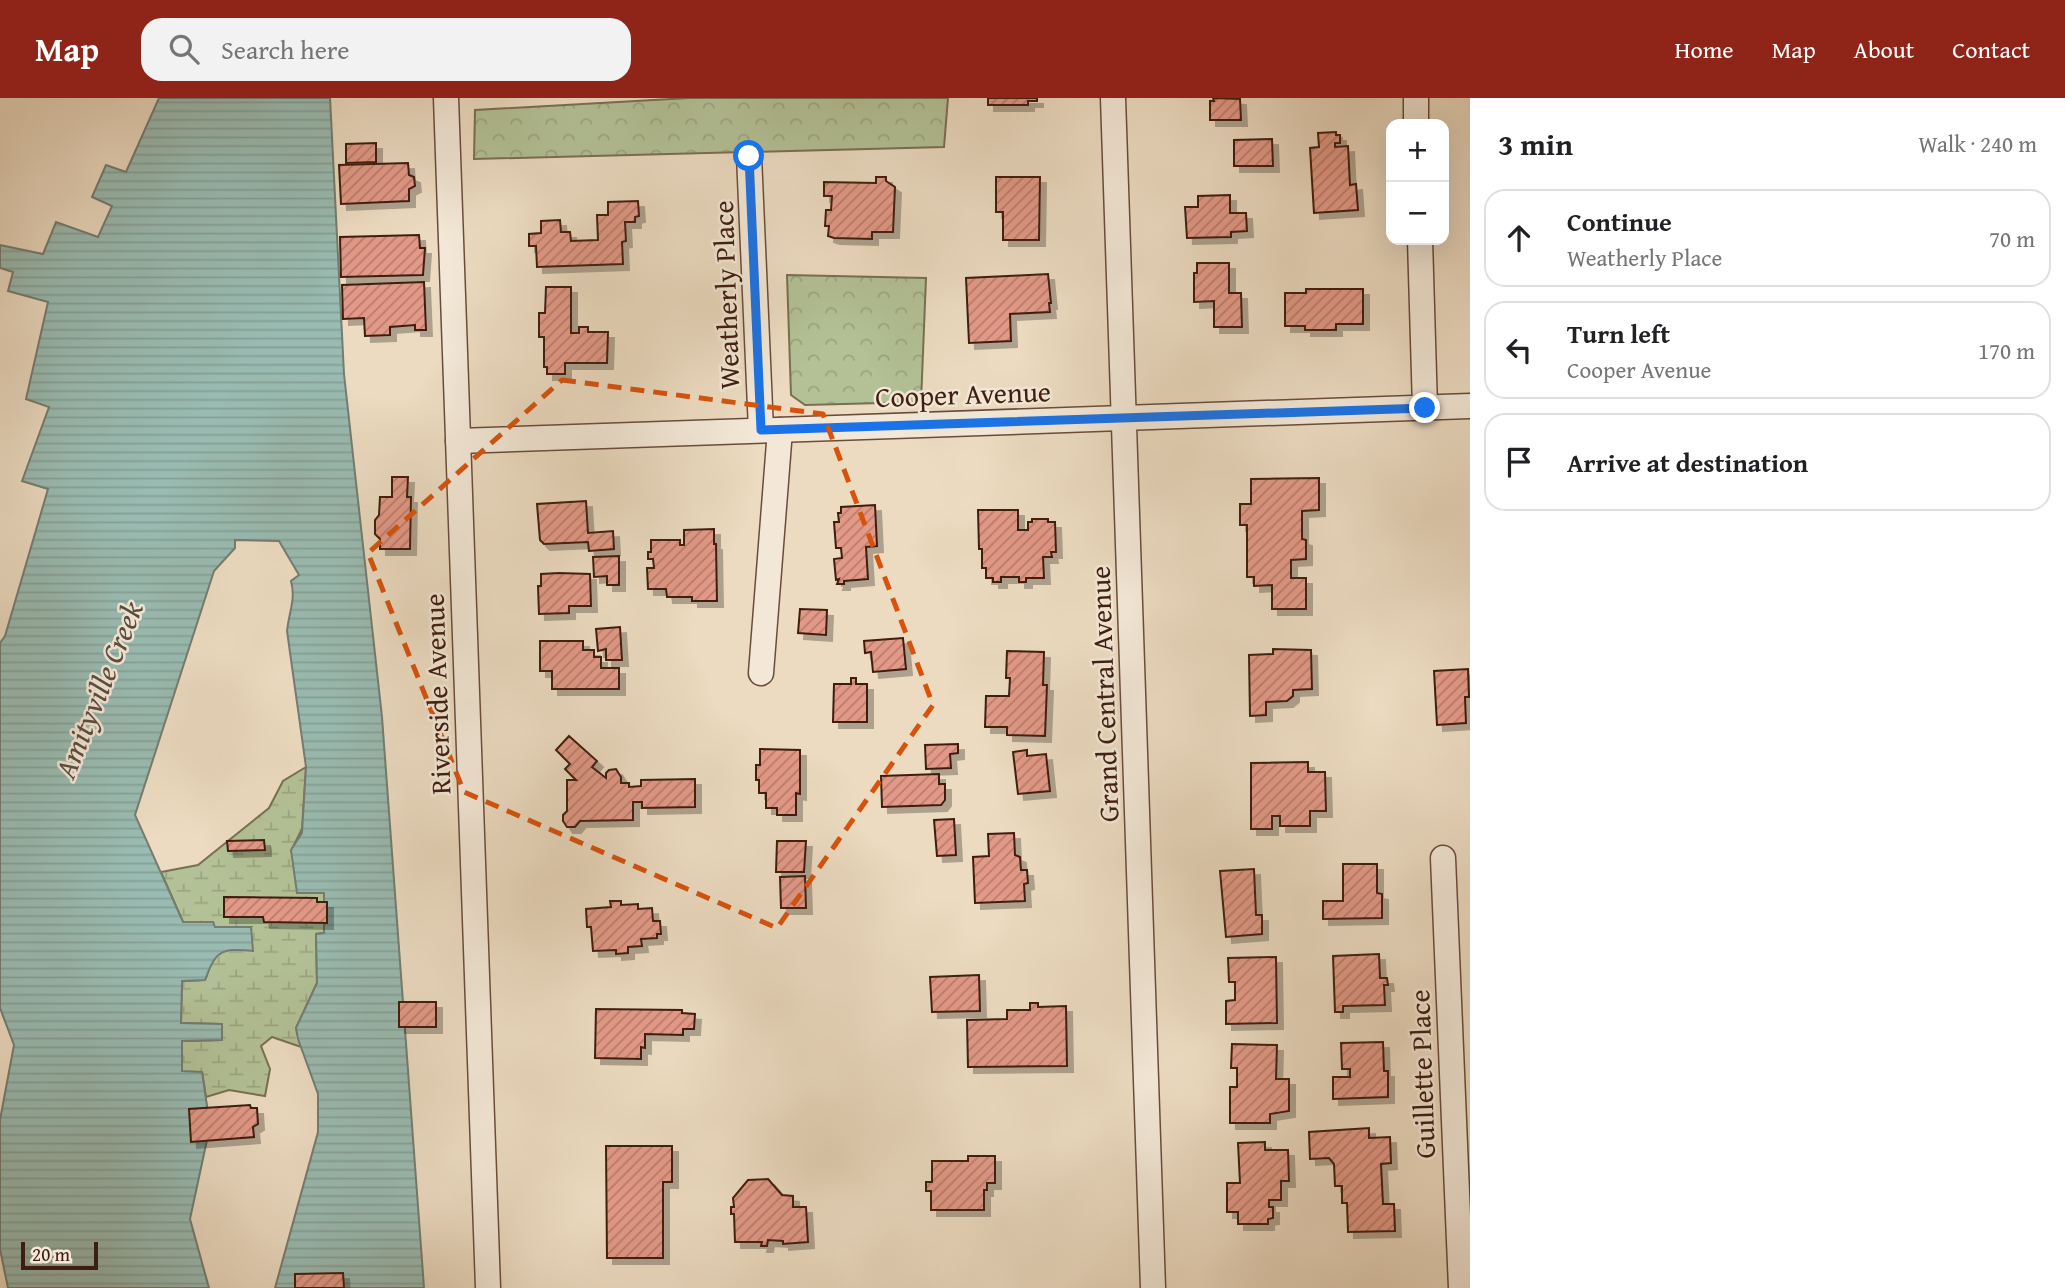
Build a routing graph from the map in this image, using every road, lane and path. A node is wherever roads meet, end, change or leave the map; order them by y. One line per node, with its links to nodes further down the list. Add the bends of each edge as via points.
1 (446, 98): 11 (street, Riverside Avenue)
2 (1113, 98): 9 (street, Grand Central Avenue)
3 (1416, 98): 4 (street)
4 (1416, 119)
5 (749, 156): 10 (street, Weatherly Place)
6 (1420, 245): 8 (street)
7 (1470, 407): 8 (street, Cooper Avenue)
8 (1425, 408): 9 (street, Cooper Avenue)
9 (1125, 418): 10 (street, Cooper Avenue); 15 (street, Grand Central Avenue)
10 (771, 430): 11 (street, Cooper Avenue); 12 (street, Weatherly Place)
11 (458, 441): 14 (street, Riverside Avenue)
12 (761, 673)
13 (1443, 859): 16 (street, Guillette Place)
14 (488, 1288)
15 (1153, 1288)
16 (1461, 1288)

